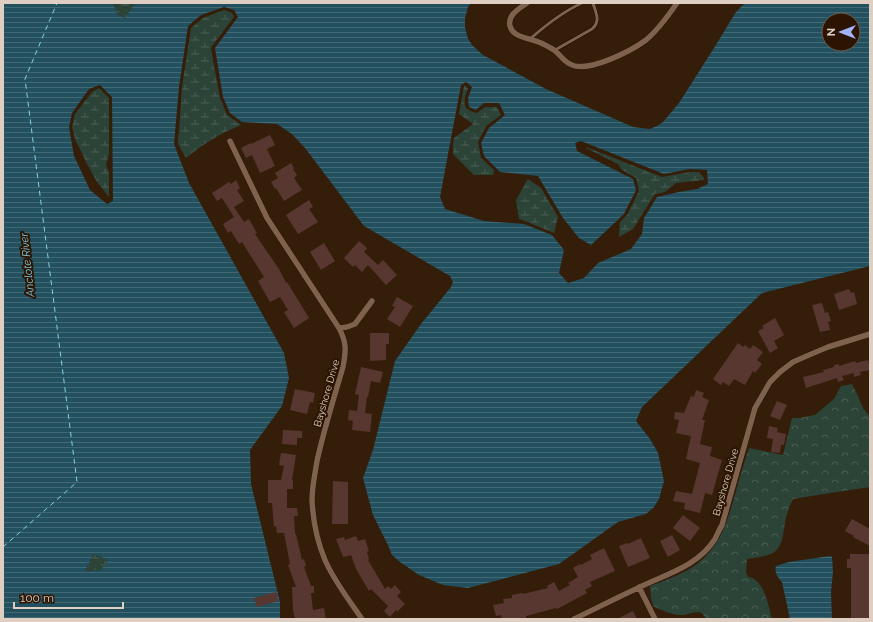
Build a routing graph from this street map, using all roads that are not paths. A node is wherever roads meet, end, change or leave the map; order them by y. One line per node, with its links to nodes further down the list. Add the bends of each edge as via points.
1 (527, 3): 5 (street, via 513,14 510,26 514,32)
2 (582, 3): 5 (lane, via 544,26)
3 (593, 3): 6 (lane, via 598,20 596,25)
4 (677, 3): 6 (street, via 646,40 610,60 581,67 570,65)
5 (530, 39): 6 (street)
6 (555, 50)
7 (230, 141): 9 (street, Bayshore Drive, via 267,218)
8 (372, 301): 9 (street, via 354,324)
9 (338, 328): 12 (street, Bayshore Drive, via 346,346 346,355 321,444 312,499 317,538 324,558)
10 (870, 334): 11 (street, Bayshore Drive, via 828,347 793,362 770,382 755,408 722,525 714,539 705,551 681,570)
11 (639, 587): 13 (street, Bayshore Drive); 14 (street)
12 (362, 619)
13 (574, 619)
14 (655, 619)

